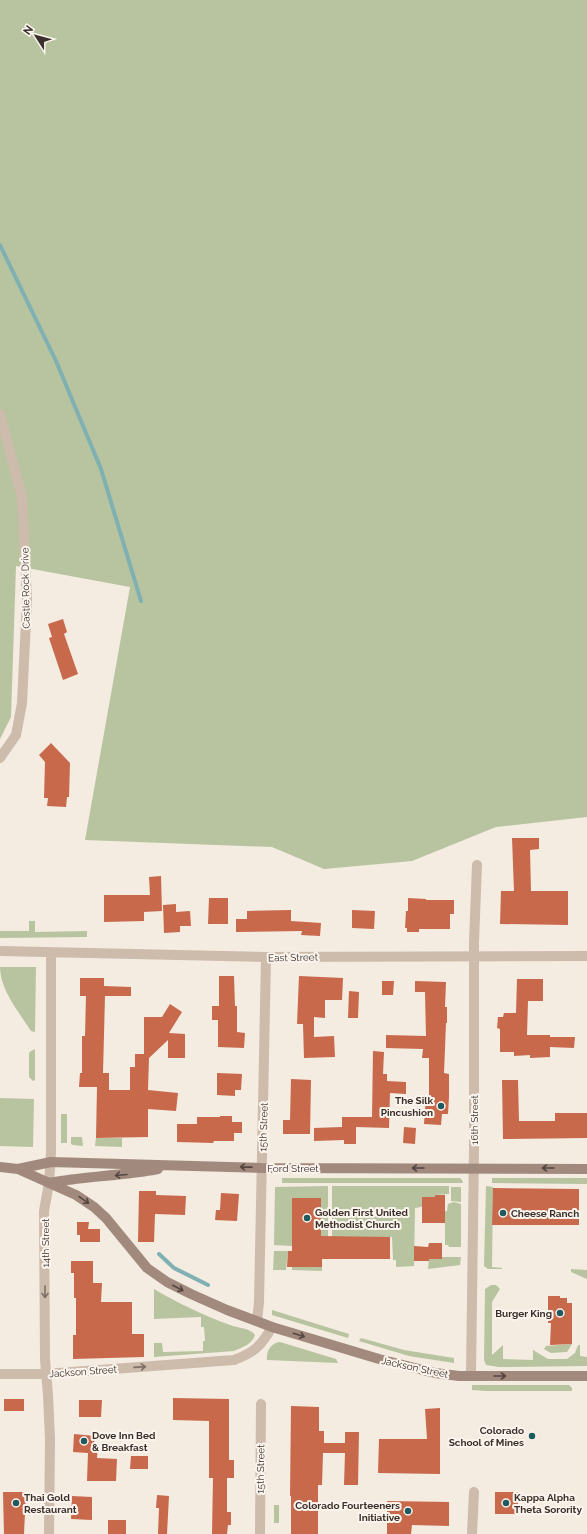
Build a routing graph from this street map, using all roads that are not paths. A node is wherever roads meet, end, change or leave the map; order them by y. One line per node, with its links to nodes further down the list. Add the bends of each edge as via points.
1 (0, 414): 2 (street, Castle Rock Drive, via 22,497 27,600 22,703 16,735)
2 (0, 758)
3 (477, 865): 8 (street, 16th Street)
4 (0, 951): 5 (street, East Street)
5 (51, 953): 7 (street, East Street); 9 (street, 14th Street)
6 (587, 956): 8 (street, East Street)
7 (266, 957): 8 (street, East Street); 12 (street, 15th Street)
8 (474, 957): 14 (street, 16th Street)
9 (51, 1162): 10 (main road, Ford Street); 13 (main road, Ford Street); 16 (street, 14th Street)
10 (174, 1166): 12 (main road, Ford Street, one-way to 10); 16 (main road, one-way to 16)
11 (0, 1167): 13 (main road, Ford Street)
12 (262, 1168): 14 (main road, Ford Street, one-way to 12); 17 (street, 15th Street)
13 (18, 1169): 16 (main road, Jackson Street)
14 (474, 1169): 15 (main road, Ford Street, one-way to 14); 21 (street, 16th Street)
15 (587, 1169)
16 (49, 1183): 17 (main road, Jackson Street, one-way to 17, via 76,1194 94,1207 147,1268 167,1282); 20 (street, 14th Street, one-way to 20, via 44,1211)
17 (257, 1321): 18 (main road, Jackson Street)
18 (272, 1327): 20 (street, Jackson Street, one-way to 18, via 234,1360 249,1354 259,1346); 21 (main road, Jackson Street, one-way to 21, via 416,1369)
19 (0, 1374): 20 (street, Jackson Street)
20 (46, 1374): 25 (street, 14th Street, via 50,1439)
21 (471, 1375): 22 (main road, Jackson Street, one-way to 22)
22 (587, 1376)
23 (261, 1404): 26 (street, 15th Street)
24 (474, 1492): 27 (street)
25 (49, 1534)
26 (260, 1534)
27 (472, 1534)

